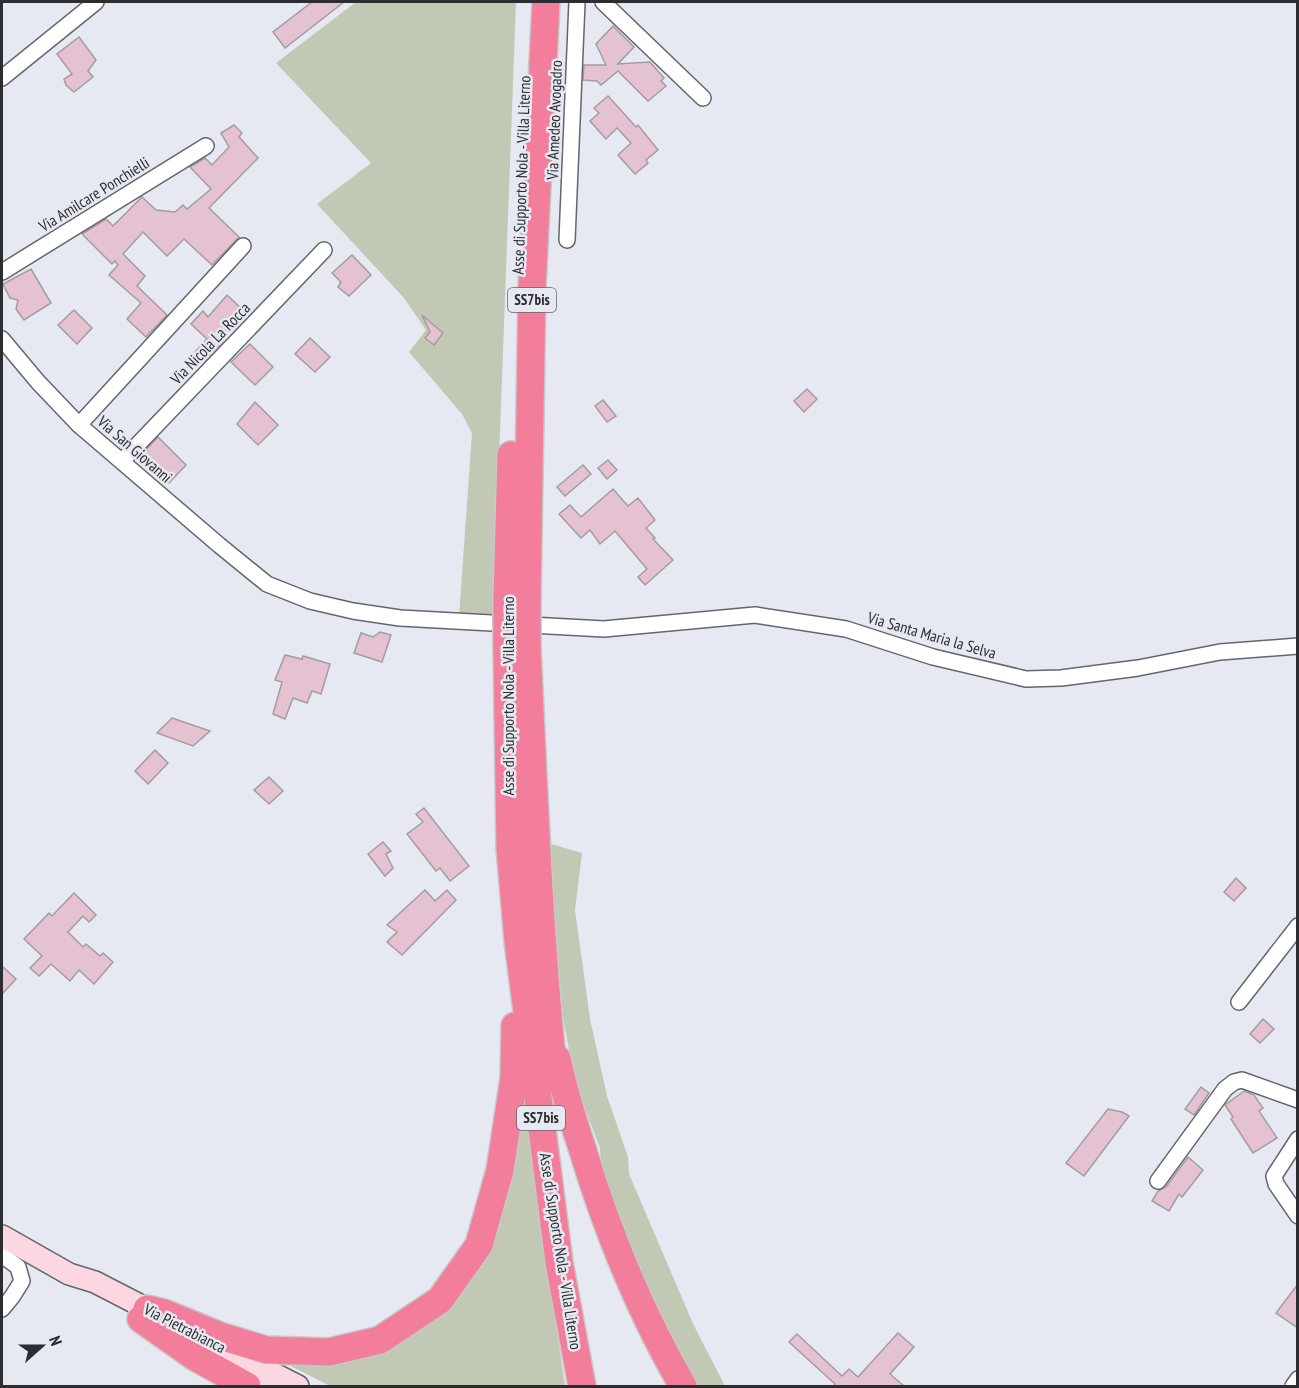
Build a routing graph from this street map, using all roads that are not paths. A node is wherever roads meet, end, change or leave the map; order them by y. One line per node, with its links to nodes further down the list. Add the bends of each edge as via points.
1 (96, 2): 6 (street)
2 (528, 2): 16 (highway, Asse di Supporto Nola - Villa Literno / SS7bis, via 514,329)
3 (546, 2): 16 (highway, Asse di Supporto Nola - Villa Literno / SS7bis)
4 (577, 2): 9 (street, Via Amedeo Avogadro)
5 (603, 2): 7 (street)
6 (2, 78)
7 (703, 98)
8 (206, 146): 12 (street, Via Amilcare Ponchielli)
9 (567, 240)
10 (243, 246): 14 (street)
11 (324, 250): 15 (street, Via Nicola La Rocca)
12 (2, 272)
13 (2, 339): 14 (street, Via San Giovanni)
14 (79, 424): 15 (street, Via San Giovanni)
15 (122, 461): 17 (street, Via San Giovanni, via 267,584 310,601 400,618)
16 (517, 599): 19 (highway, Asse di Supporto Nola - Villa Literno / SS7bis, bridge)
17 (555, 626): 18 (street, Via Santa Maria la Selva, via 604,629 755,615 846,629 933,657 1026,679 1138,668 1220,652)
18 (1298, 646)
19 (523, 851): 21 (highway, Asse di Supporto Nola - Villa Literno / SS7bis); 23 (highway, Asse di Supporto Nola - Villa Literno / SS7bis)
20 (1298, 926): 22 (street)
21 (518, 941): 31 (highway, via 514,1078 500,1170 479,1245 440,1300 380,1340 329,1352 266,1350 164,1313); 36 (highway, Asse di Supporto Nola - Villa Literno / SS7bis, via 559,1262)
22 (1239, 1002)
23 (547, 1009): 37 (highway, Asse di Supporto Nola - Villa Literno / SS7bis, via 564,1178); 38 (highway, via 562,1082 602,1214 666,1357)
24 (1298, 1100): 26 (street, via 1242,1080 1234,1082)
25 (1298, 1139): 27 (street, via 1274,1176)
26 (1158, 1181)
27 (1298, 1216)
28 (2, 1236): 31 (main road, Via Pietrabianca, via 69,1274 95,1282)
29 (2, 1255): 30 (street, via 18,1267 22,1281)
30 (2, 1309)
31 (144, 1314): 33 (highway, via 195,1357); 34 (main road, Via Pietrabianca); 35 (main road, Via Pietrabianca)
32 (1298, 1379): 39 (street)
33 (247, 1386)
34 (264, 1386)
35 (298, 1386)
36 (582, 1386)
37 (601, 1386)
38 (683, 1386)
39 (1293, 1386)

